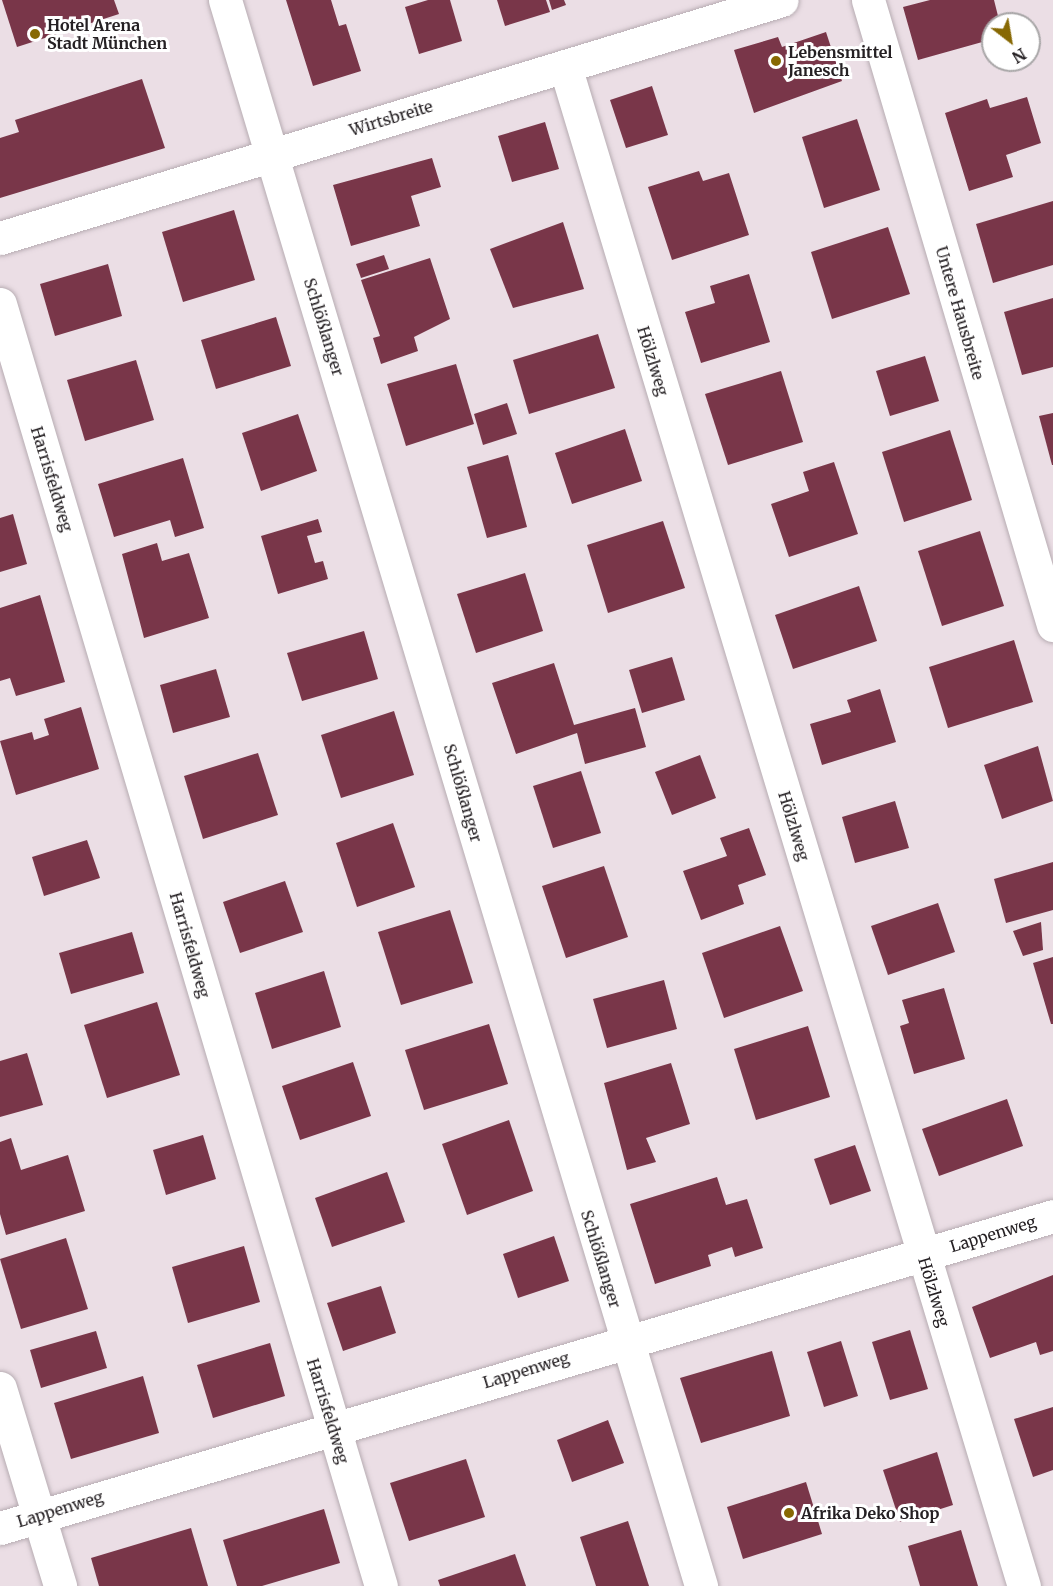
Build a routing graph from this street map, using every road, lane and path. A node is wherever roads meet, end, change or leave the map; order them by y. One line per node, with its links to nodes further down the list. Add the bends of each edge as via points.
1 (225, 0): 5 (street, Schlößlanger)
2 (782, 0): 4 (street, Wirtsbreite)
3 (868, 0): 8 (street, Untere Hausbreite)
4 (565, 66): 5 (street, Wirtsbreite); 10 (street, Hölzlweg)
5 (273, 154): 6 (street, Wirtsbreite); 11 (street, Schlößlanger)
6 (0, 238)
7 (0, 304): 13 (street, Harrisfeldweg)
8 (1053, 625)
9 (1053, 1216): 10 (street, Lappenweg)
10 (923, 1256): 11 (street, Lappenweg); 19 (street, Hölzlweg)
11 (625, 1340): 13 (street, Lappenweg); 18 (street, Schlößlanger)
12 (0, 1388): 14 (street)
13 (333, 1427): 14 (street, Lappenweg); 17 (street, Harrisfeldweg)
14 (38, 1515): 15 (street, Lappenweg); 16 (street)
15 (0, 1528)
16 (60, 1586)
17 (381, 1586)
18 (700, 1586)
19 (1024, 1586)

